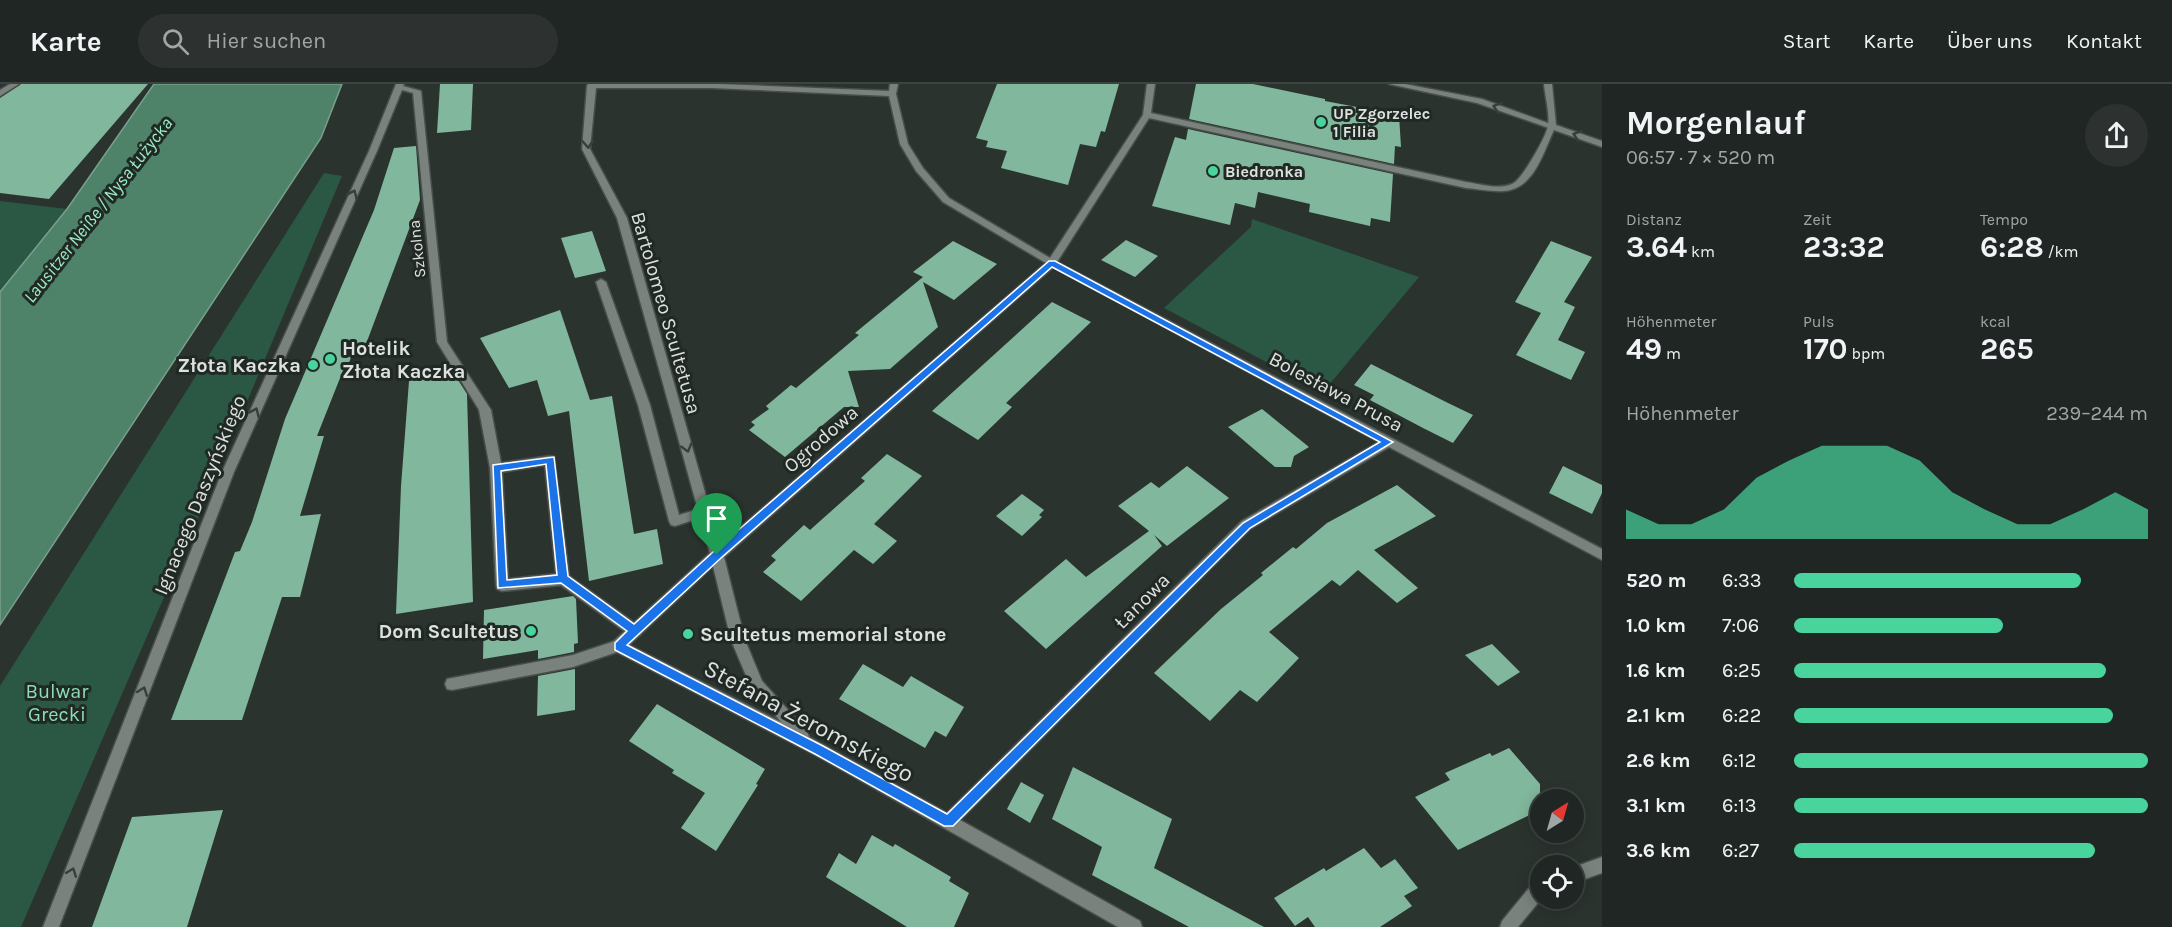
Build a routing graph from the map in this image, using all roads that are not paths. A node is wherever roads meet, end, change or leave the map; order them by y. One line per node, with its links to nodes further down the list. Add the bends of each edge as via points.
1 (15, 84): 8 (street)
2 (1150, 84): 9 (street)
3 (1393, 84): 10 (street, one-way to 3, via 1479,101)
4 (1548, 84): 10 (street)
5 (592, 85): 7 (street); 16 (street, Bartolomeo Scultetusa, one-way to 16, via 586,149 622,218)
6 (400, 86): 15 (street, Szkolna, via 417,91 442,342 485,410); 28 (street, Ignacego Daszyńskiego, one-way to 6, via 228,472)
7 (893, 89): 12 (street, Bolesława Prusa, via 904,144 946,200)
8 (0, 94)
9 (1146, 115): 10 (street, via 1466,185 1497,188 1522,182); 12 (street, Ogrodowa)
10 (1552, 126): 11 (street, one-way to 10)
11 (1602, 144)
12 (1052, 263): 14 (street, Bolesława Prusa); 17 (street, Ogrodowa)
13 (601, 282): 16 (street, via 644,405 675,521)
14 (1388, 442): 18 (street, Bolesława Prusa); 24 (street, Łanowa, via 1246,525)
15 (496, 468): 19 (street, via 550,460); 19 (street, via 502,585)
16 (705, 512): 17 (street, Bartolomeo Scultetusa)
17 (717, 555): 20 (street, Ogrodowa); 23 (street, Bartolomeo Scultetusa, via 738,640 757,685 797,733)
18 (1602, 555)
19 (563, 579): 20 (street)
20 (635, 631): 21 (street, Ogrodowa)
21 (618, 646): 22 (street, via 573,661); 23 (street, Stefana Żeromskiego)
22 (452, 684)
23 (819, 750): 24 (street, Stefana Żeromskiego)
24 (949, 821): 29 (street, Stefana Żeromskiego)
25 (1602, 865): 26 (street)
26 (1584, 871)
27 (1530, 900): 30 (street)
28 (51, 927)
29 (1134, 927)
30 (1508, 927)

